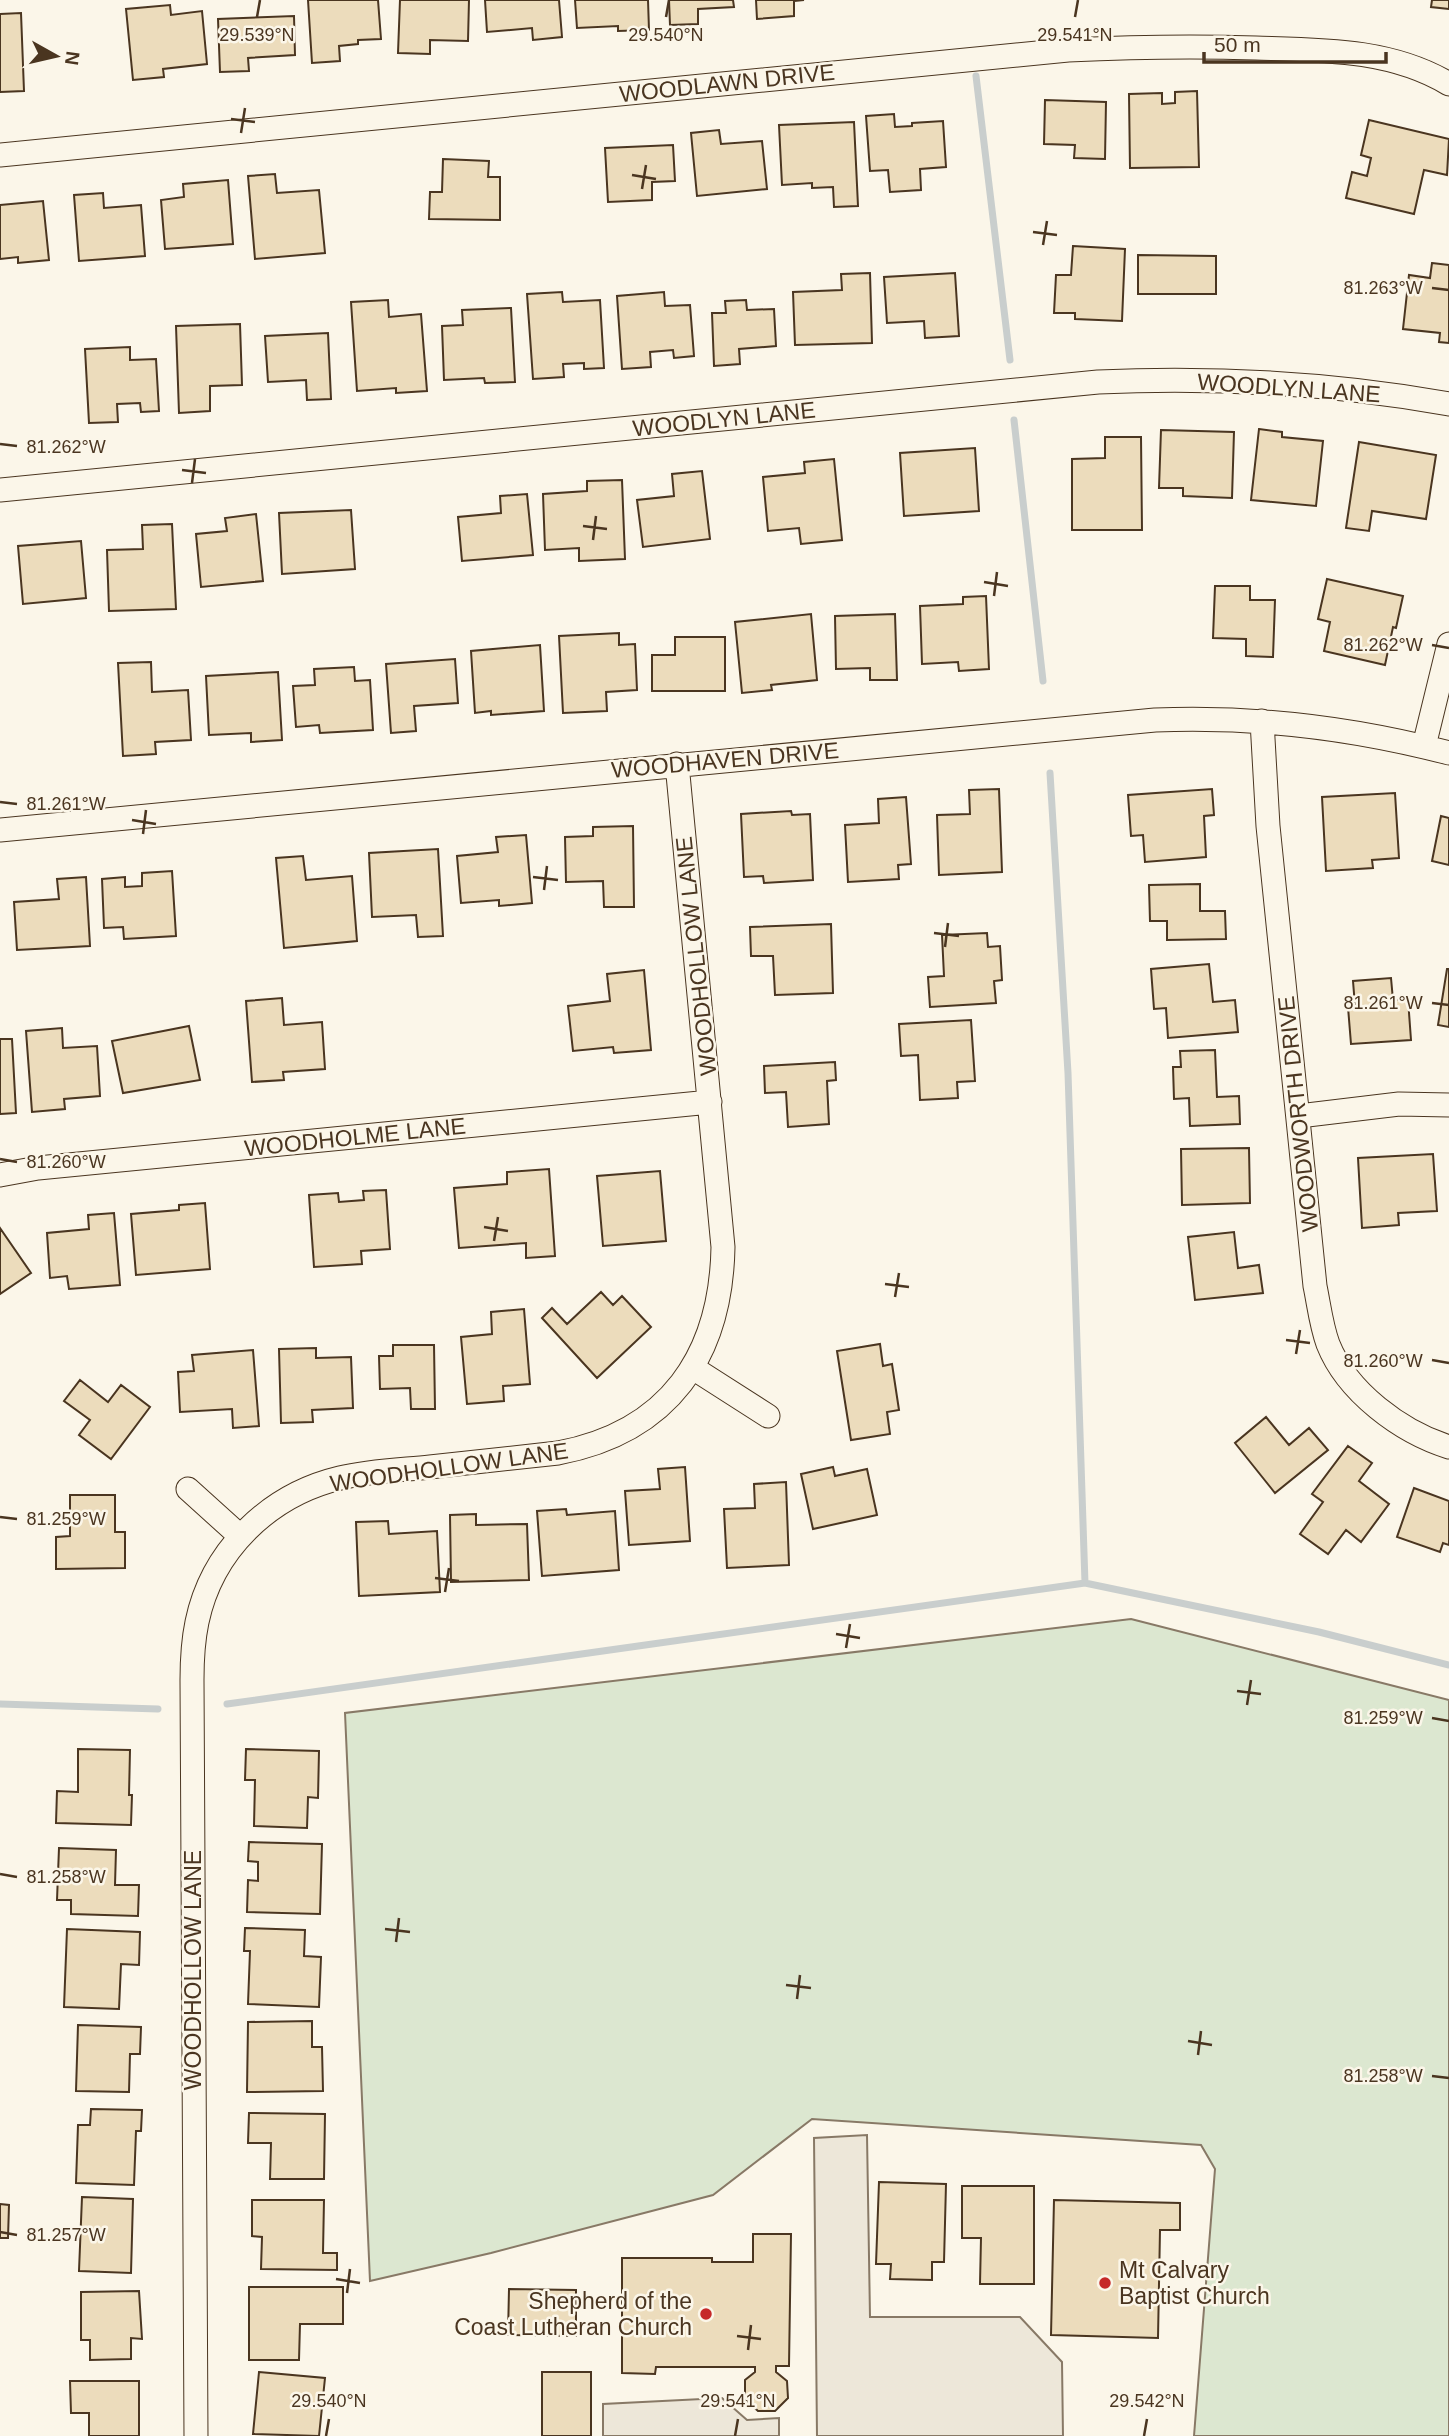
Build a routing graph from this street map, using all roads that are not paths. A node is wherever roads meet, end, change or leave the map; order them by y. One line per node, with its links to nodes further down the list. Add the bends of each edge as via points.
1 (1449, 84): 2 (street, WOODLAWN DRIVE, via 1409,64 1358,54 1191,46 1109,48)
2 (0, 155)
3 (1449, 404): 4 (street, WOODLYN LANE, via 1255,382 1098,382)
4 (0, 491)
5 (1449, 644): 7 (street)
6 (1262, 721): 7 (street, WOODHAVEN DRIVE); 9 (street, WOODHAVEN DRIVE, via 1114,723); 13 (street, WOODWORTH DRIVE, via 1268,827)
7 (1424, 746): 8 (street, WOODHAVEN DRIVE)
8 (1449, 753)
9 (677, 764): 10 (street, WOODHAVEN DRIVE); 11 (street, WOODHOLLOW LANE)
10 (0, 830)
11 (710, 1102): 14 (street, WOODHOLME LANE); 15 (street, WOODHOLLOW LANE, via 722,1274 714,1320)
12 (1449, 1105): 13 (street, via 1399,1104)
13 (1299, 1116): 17 (street, WOODWORTH DRIVE, via 1315,1286 1334,1356 1360,1390 1389,1416)
14 (0, 1175)
15 (693, 1368): 16 (street); 19 (street, WOODHOLLOW LANE, via 648,1415 594,1444 558,1453 340,1478 289,1498)
16 (768, 1416)
17 (1449, 1447)
18 (188, 1489): 19 (street)
19 (240, 1536): 20 (street, WOODHOLLOW LANE, via 208,1588 197,1620 193,1654)
20 (196, 2436)

